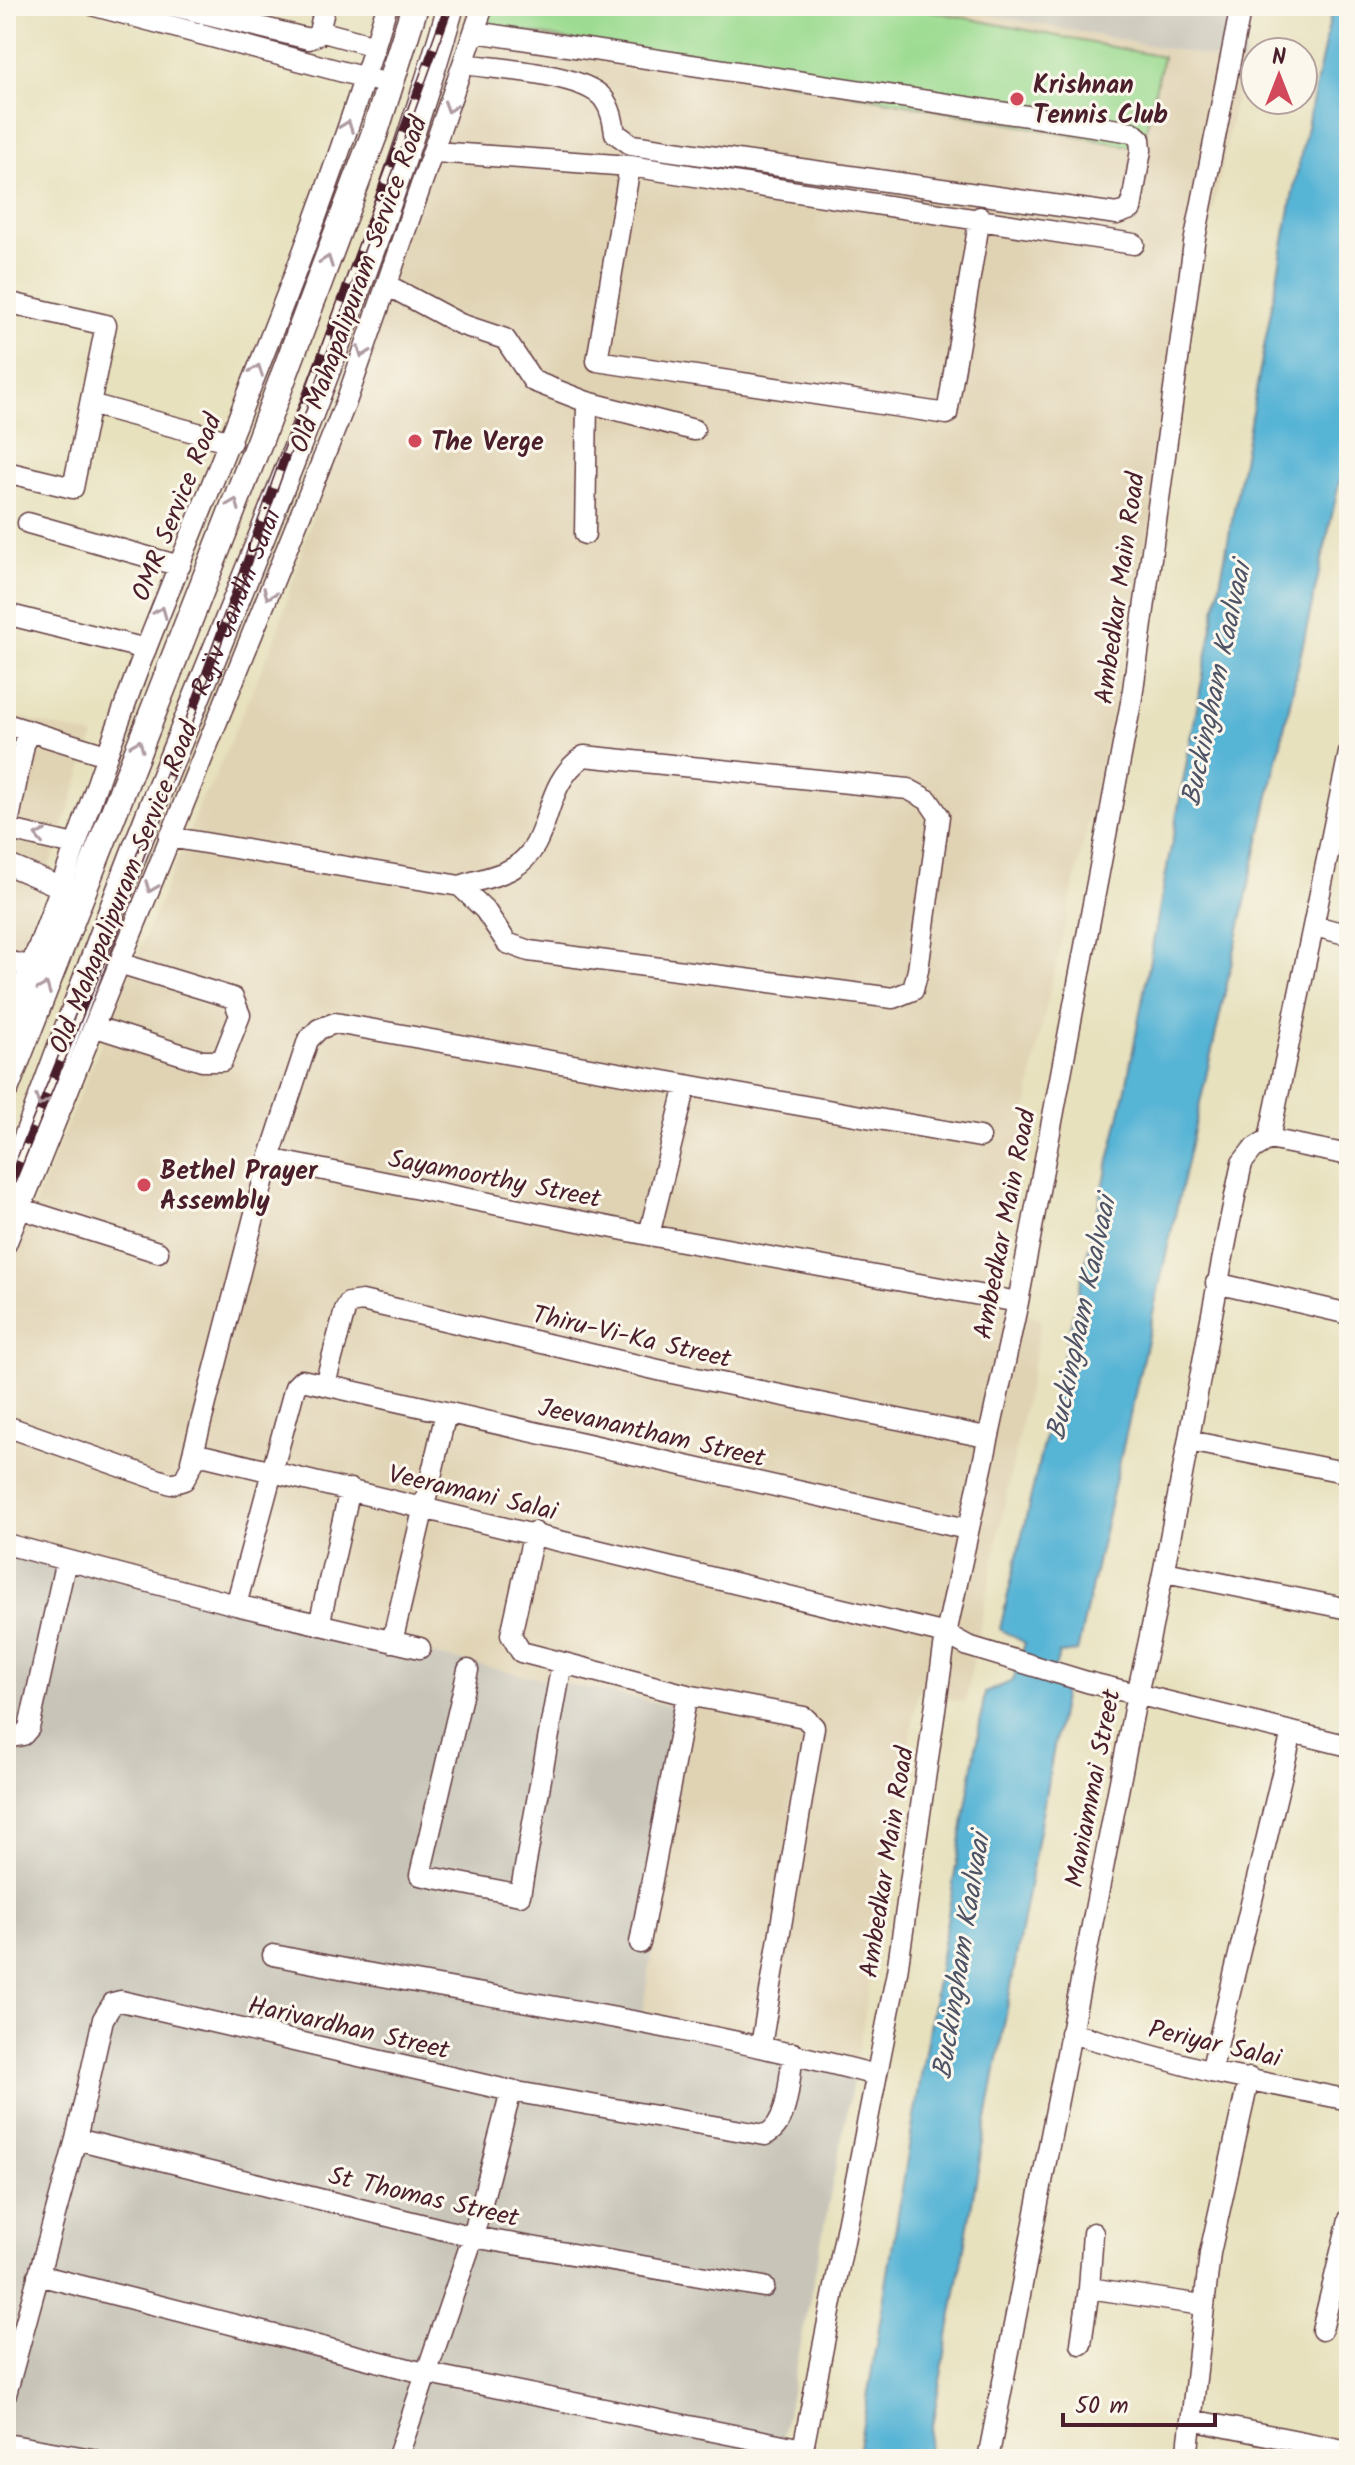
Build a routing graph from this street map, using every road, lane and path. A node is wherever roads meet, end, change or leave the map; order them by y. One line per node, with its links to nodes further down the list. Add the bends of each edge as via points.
1 (95, 6): 13 (street)
2 (174, 6): 9 (street, via 309,39)
3 (325, 6): 9 (street)
4 (387, 6): 11 (street, OMR Service Road)
5 (415, 6): 14 (main road, Rajiv Gandhi Salai)
6 (451, 6): 55 (main road, Rajiv Gandhi Salai, one-way to 55, via 404,164 244,587 155,802)
7 (483, 6): 10 (street, Old Mahapalipuram Service Road)
8 (1241, 6): 60 (street, Ambedkar Main Road, via 1194,243 1132,697)
9 (319, 32): 11 (street)
10 (475, 32): 12 (street, Old Mahapalipuram Service Road); 12 (street, via 1132,132 1140,139 1141,150 1131,209 1117,214 632,145 615,133 601,95 585,87)
11 (375, 46): 13 (street, OMR Service Road)
12 (464, 64): 15 (street, Old Mahapalipuram Service Road, one-way to 15)
13 (365, 78): 14 (street); 24 (street, OMR Service Road, one-way to 13)
14 (390, 84): 50 (main road, Rajiv Gandhi Salai, one-way to 14, via 259,442)
15 (435, 152): 16 (street); 19 (street, Old Mahapalipuram Service Road)
16 (630, 166): 17 (street); 17 (street, via 597,361 947,414)
17 (980, 217): 18 (street)
18 (1134, 244)
19 (387, 285): 21 (street, via 460,324 505,339 533,381); 36 (street, Old Mahapalipuram Service Road, one-way to 36, via 346,402)
20 (6, 302): 22 (street, via 106,325)
21 (587, 402): 23 (street); 27 (street)
22 (90, 404): 24 (street); 25 (street, via 73,488)
23 (694, 430)
24 (231, 442): 28 (street, OMR Service Road)
25 (6, 472)
26 (28, 523): 28 (street)
27 (585, 534)
28 (180, 566): 30 (street, OMR Service Road, one-way to 28)
29 (6, 614): 30 (street)
30 (146, 649): 33 (street, OMR Service Road)
31 (6, 724): 32 (street)
32 (27, 730): 33 (street); 35 (street)
33 (106, 755): 37 (street, OMR Service Road)
34 (1348, 765): 38 (street)
35 (6, 829): 37 (street, one-way to 35)
36 (169, 837): 40 (street); 45 (street, Old Mahapalipuram Service Road, one-way to 45)
37 (74, 845): 41 (street, OMR Service Road)
38 (1339, 849): 42 (street)
39 (6, 864): 41 (street)
40 (460, 886): 40 (street, via 485,910 507,943 529,951 893,998 913,990 939,816 928,800 908,789 584,756 566,768 554,790 537,844 513,868)
41 (60, 887): 46 (street, OMR Service Road)
42 (1315, 926): 43 (street); 52 (street)
43 (1349, 935)
44 (6, 961): 46 (street)
45 (122, 964): 48 (street, Old Mahapalipuram Service Road); 48 (street, via 233,998 240,1015 222,1061 202,1061)
46 (30, 966): 47 (street, OMR Service Road)
47 (6, 1025)
48 (96, 1027): 55 (street, Old Mahapalipuram Service Road)
49 (686, 1085): 51 (street); 54 (street, via 335,1023 308,1040); 56 (street)
50 (6, 1087)
51 (980, 1137)
52 (1269, 1139): 53 (street); 59 (street, Maniammai Street, via 1242,1163)
53 (1349, 1155)
54 (269, 1159): 56 (street, Sayamoorthy Street); 67 (street)
55 (14, 1201): 57 (street, Old Mahapalipuram Service Road); 58 (street)
56 (649, 1235): 60 (street, Sayamoorthy Street)
57 (6, 1244)
58 (158, 1252)
59 (1216, 1283): 61 (street); 66 (street, Maniammai Street)
60 (1018, 1302): 65 (street, Ambedkar Main Road)
61 (1349, 1314)
62 (325, 1384): 63 (street, Jeevanantham Street); 65 (street, Thiru-Vi-Ka Street, via 345,1310 349,1303 362,1301 667,1372); 68 (street, via 296,1384)
63 (446, 1413): 71 (street); 72 (street, Jeevanantham Street)
64 (6, 1426): 67 (street, via 171,1484 184,1480)
65 (986, 1437): 72 (street, Ambedkar Main Road)
66 (1189, 1441): 69 (street); 76 (street, Maniammai Street)
67 (191, 1461): 68 (street, Veeramani Salai, via 206,1456)
68 (272, 1472): 70 (street, Veeramani Salai); 77 (street)
69 (1349, 1473)
70 (350, 1489): 71 (street, Veeramani Salai); 79 (street)
71 (423, 1507): 73 (street, Veeramani Salai); 81 (street)
72 (967, 1529): 80 (street, Ambedkar Main Road)
73 (534, 1532): 80 (street, Veeramani Salai); 83 (street, via 511,1635 521,1652)
74 (6, 1544): 75 (street)
75 (66, 1560): 77 (street); 88 (street, via 29,1728 23,1735)
76 (1165, 1572): 78 (street); 85 (street, Maniammai Street)
77 (236, 1605): 79 (street)
78 (1349, 1609)
79 (319, 1625): 81 (street)
80 (946, 1634): 85 (street, Veeramani Salai, via 968,1646); 96 (street, Ambedkar Main Road, via 897,1972)
81 (392, 1642): 82 (street)
82 (420, 1648)
83 (562, 1663): 84 (street, via 520,1895 420,1875); 86 (street)
84 (468, 1670)
85 (1137, 1694): 87 (street, Veeramani Salai); 92 (street, Maniammai Street)
86 (687, 1695): 90 (street); 93 (street, via 804,1717 814,1727)
87 (1292, 1732): 89 (street, Veeramani Salai); 95 (street)
88 (6, 1738)
89 (1349, 1746)
90 (640, 1943)
91 (273, 1955): 93 (street)
92 (1070, 2033): 95 (street, Periyar Salai); 119 (street, Maniammai Street)
93 (761, 2046): 94 (street)
94 (793, 2053): 96 (street); 98 (street, Harivardhan Street, via 781,2117 765,2135)
95 (1211, 2072): 97 (street, Periyar Salai)
96 (876, 2075): 116 (street, Ambedkar Main Road)
97 (1249, 2078): 99 (street, Periyar Salai); 108 (street)
98 (511, 2091): 100 (street, Harivardhan Street, via 121,2001 106,2010); 103 (street)
99 (1349, 2100)
100 (76, 2139): 103 (street, St Thomas Street); 105 (street, Harivardhan Street)
101 (1349, 2219): 104 (street)
102 (1093, 2233): 107 (street)
103 (473, 2237): 106 (street, St Thomas Street); 111 (street)
104 (1343, 2270): 109 (street)
105 (38, 2275): 111 (street); 112 (street, Harivardhan Street)
106 (764, 2287)
107 (1089, 2288): 108 (street); 110 (street)
108 (1202, 2305): 113 (street)
109 (1322, 2330)
110 (1081, 2344)
111 (424, 2373): 116 (street); 118 (street)
112 (6, 2394)
113 (1191, 2420): 115 (street); 120 (street)
114 (6, 2444): 117 (street)
115 (1349, 2451)
116 (802, 2454)
117 (92, 2459)
118 (397, 2459)
119 (988, 2459)
120 (1187, 2459)

